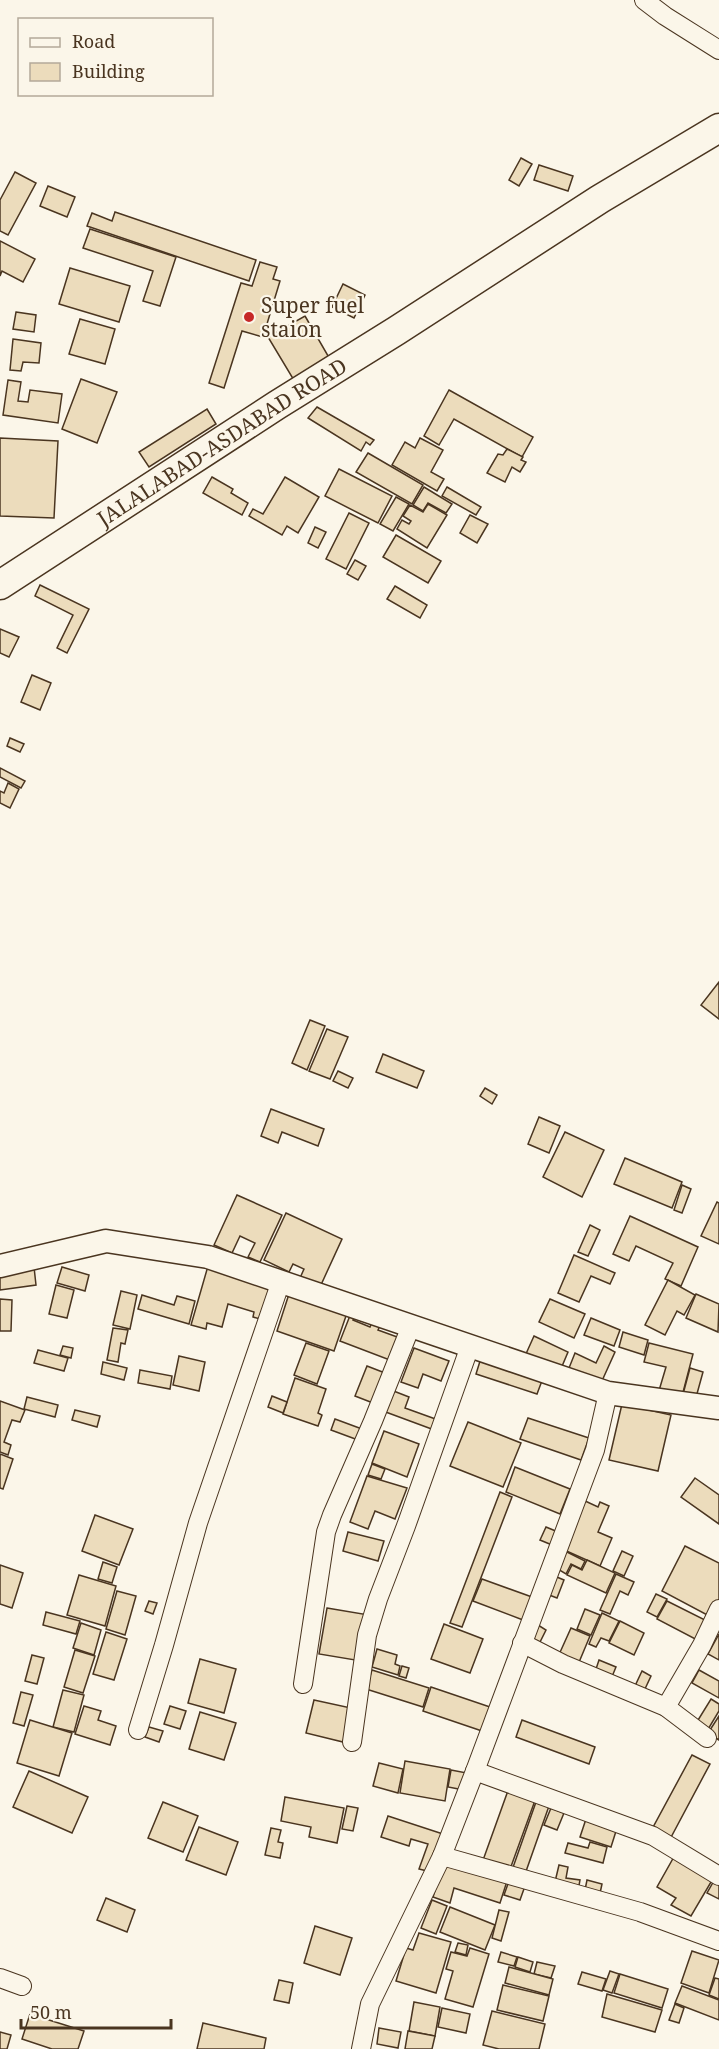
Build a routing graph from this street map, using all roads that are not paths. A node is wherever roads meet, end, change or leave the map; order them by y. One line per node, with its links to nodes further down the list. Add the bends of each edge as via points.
1 (645, 0): 2 (street)
2 (719, 50)
3 (719, 128): 4 (main road, JALALABAD-ASDABAD ROAD, via 600,199)
4 (0, 585)
5 (0, 1266): 6 (street, via 106,1242 208,1257)
6 (281, 1281): 7 (street); 15 (street, via 198,1523)
7 (411, 1326): 8 (street); 13 (street, via 329,1524)
8 (470, 1346): 9 (street); 17 (street, via 370,1626)
9 (608, 1393): 10 (street); 12 (street, via 595,1450)
10 (719, 1407)
11 (719, 1609): 14 (street)
12 (522, 1643): 14 (street); 18 (street)
13 (303, 1684)
14 (666, 1707): 16 (street)
15 (138, 1730)
16 (707, 1738)
17 (352, 1742)
18 (475, 1771): 19 (street); 20 (street, via 653,1836)
19 (442, 1856): 21 (street, via 640,1912); 24 (street, via 373,1996)
20 (719, 1876)
21 (719, 1941)
22 (0, 1978): 23 (street)
23 (22, 1986)
24 (361, 2049)

